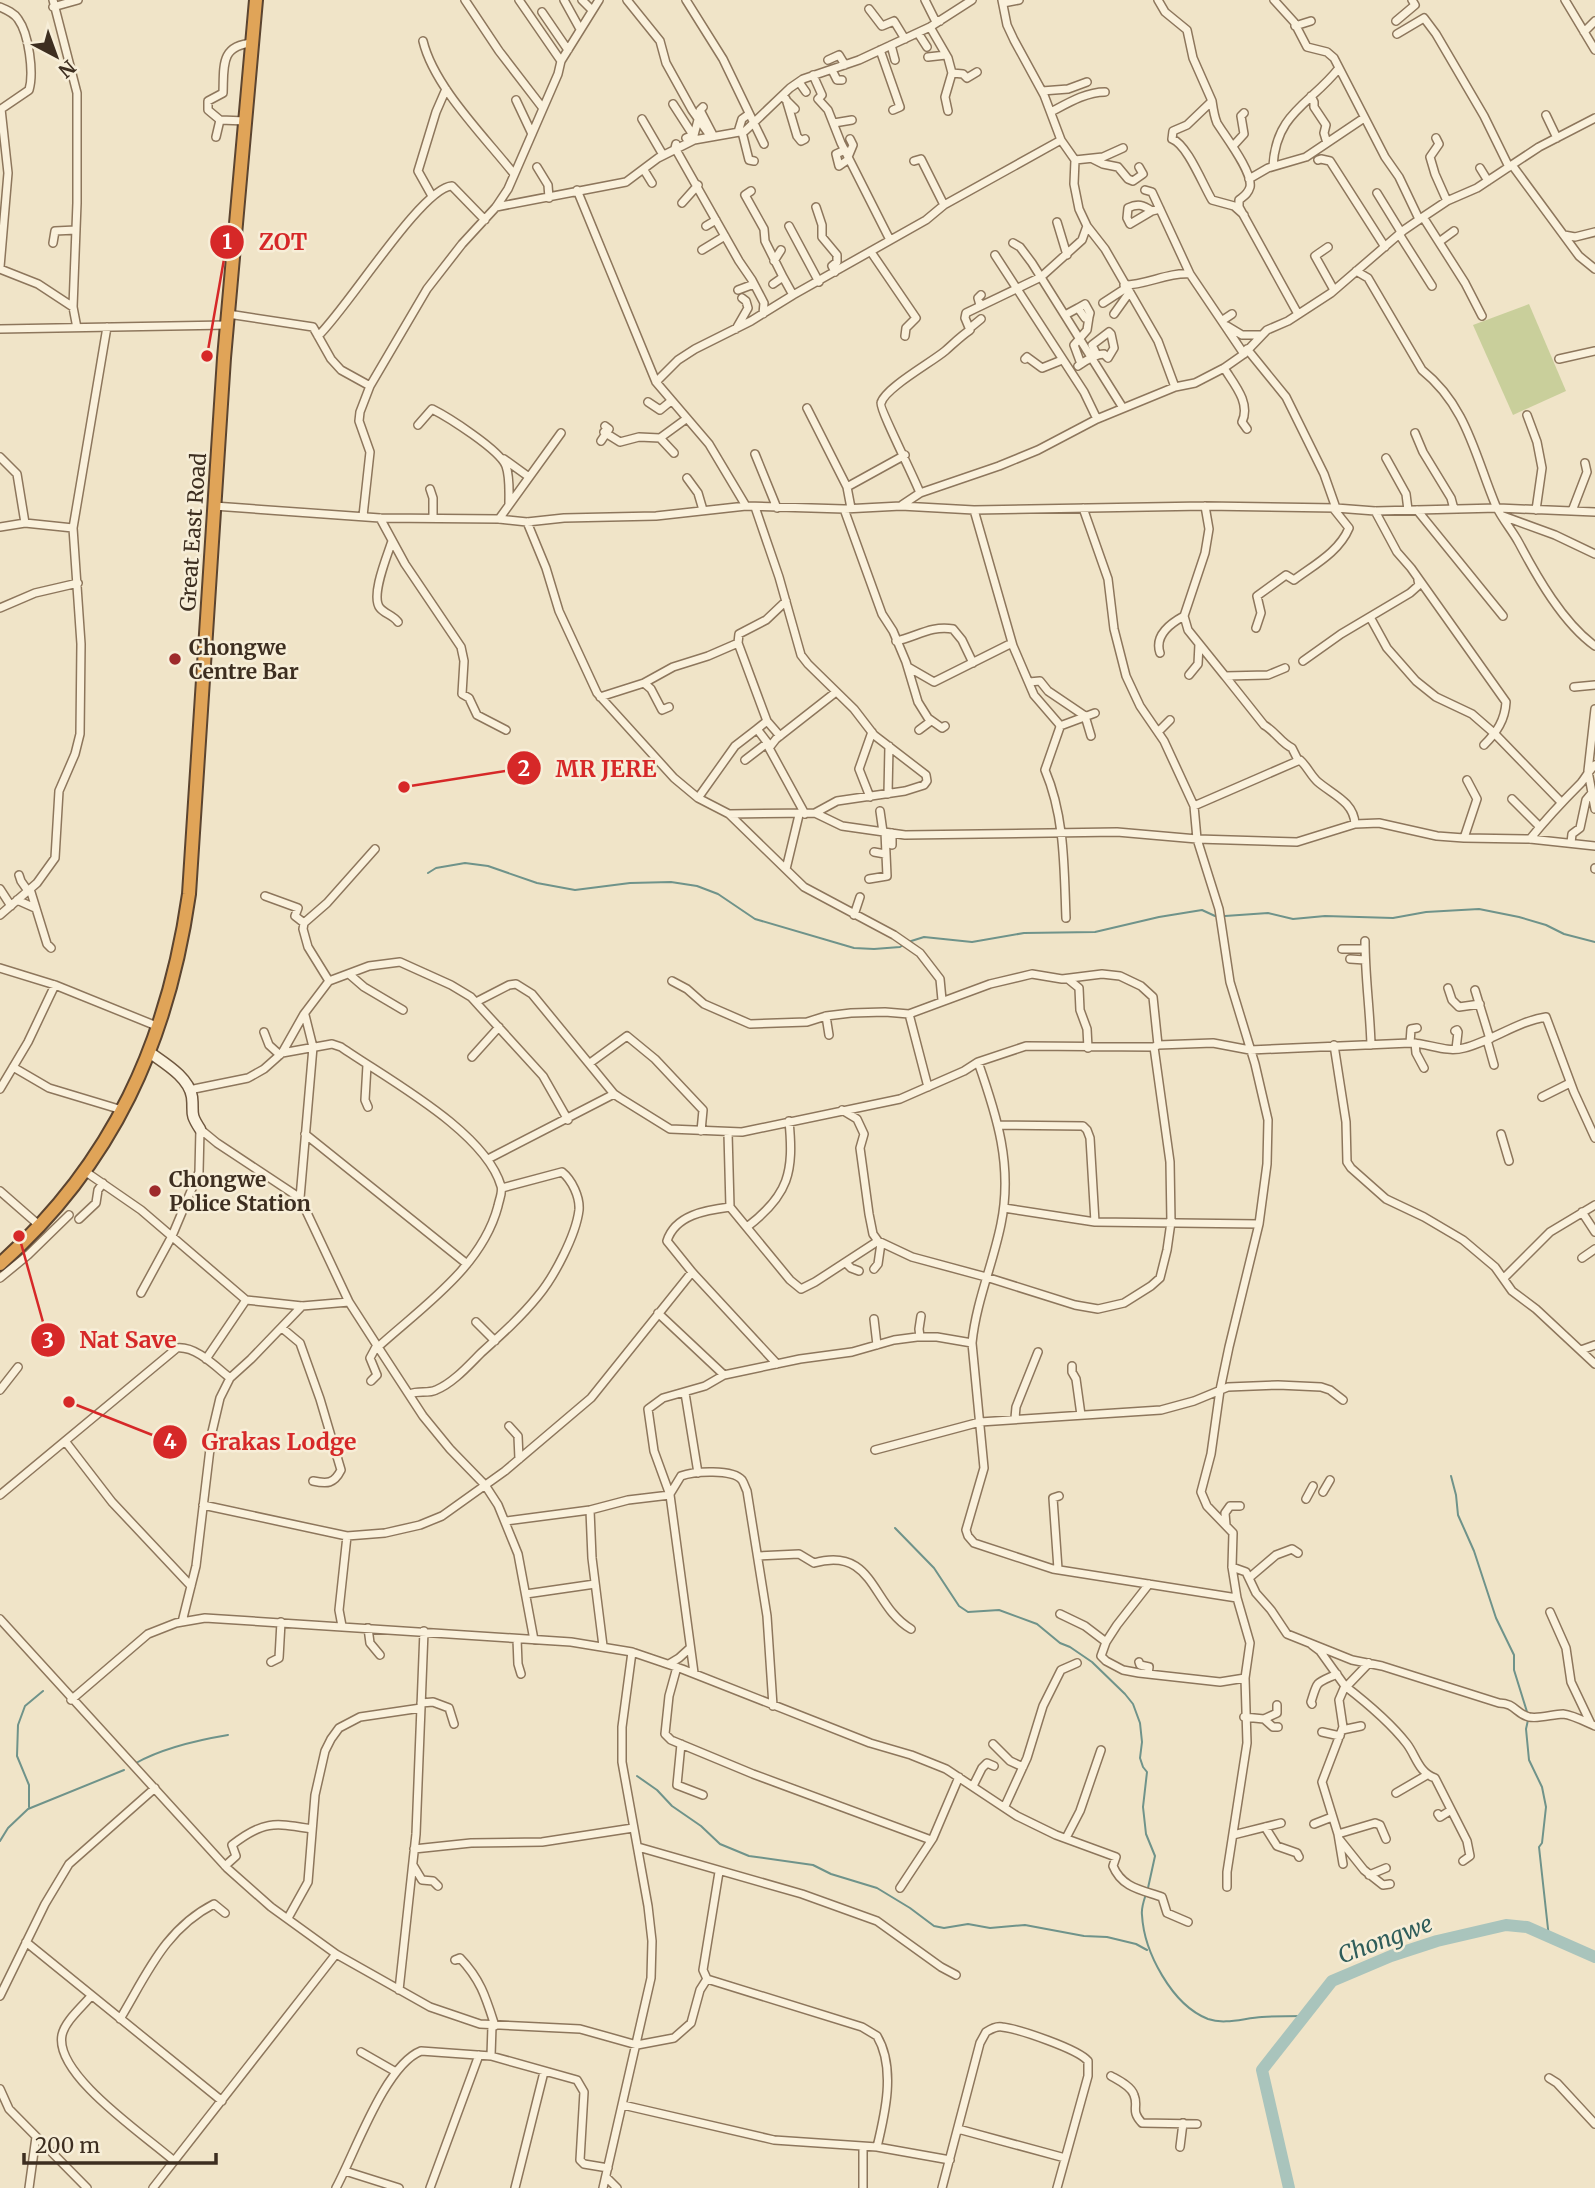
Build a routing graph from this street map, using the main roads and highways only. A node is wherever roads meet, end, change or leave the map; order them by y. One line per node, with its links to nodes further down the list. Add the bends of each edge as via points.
1 (256, 0): 2 (highway, Great East Road, via 214,506 189,894 178,963 149,1052 86,1172)
2 (0, 1264)

